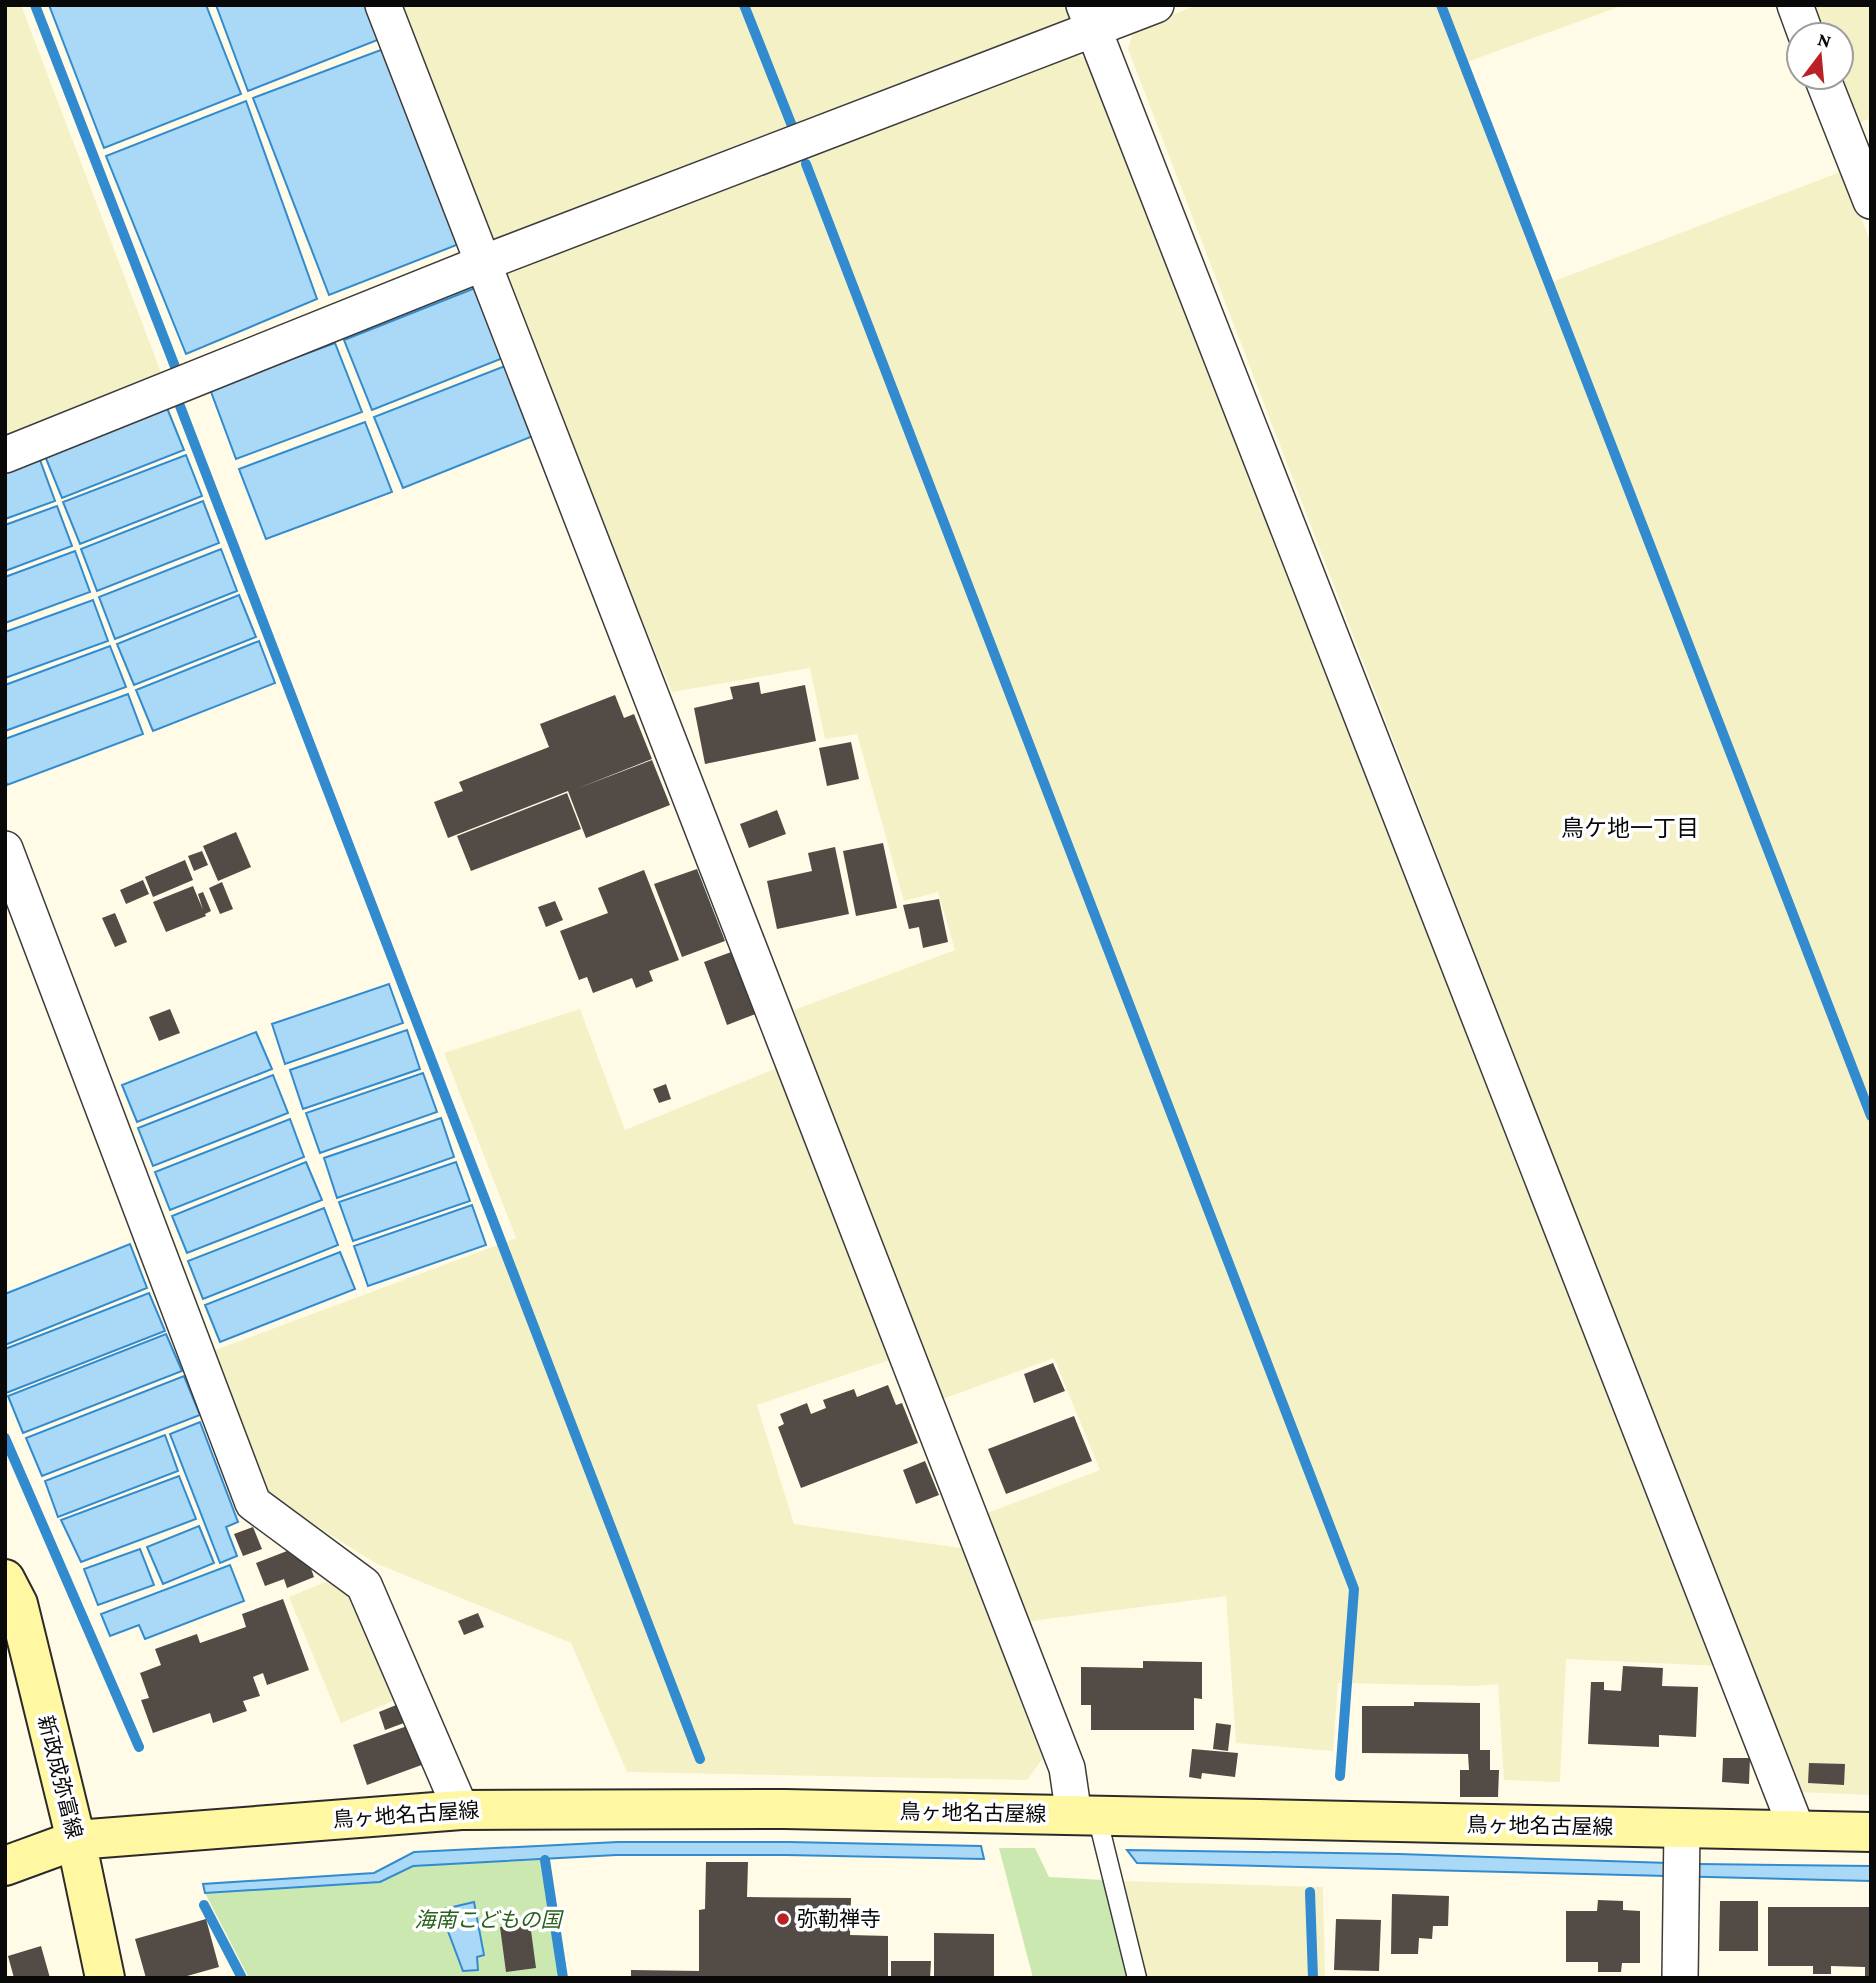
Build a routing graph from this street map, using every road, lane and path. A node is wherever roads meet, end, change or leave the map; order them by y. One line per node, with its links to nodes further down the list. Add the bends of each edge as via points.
1 (383, 5): 6 (street)
2 (1156, 5): 3 (street)
3 (1088, 18): 6 (street); 12 (street)
4 (1828, 91): 5 (street)
5 (1871, 201)
6 (483, 263): 7 (street); 11 (street)
7 (5, 455)
8 (5, 849): 10 (street, via 253,1503 364,1585)
9 (5, 1579): 14 (main road, 新政成弥富線, via 18,1604)
10 (461, 1810): 11 (main road, 鳥ヶ地名古屋線, via 785,1809); 14 (main road, 鳥ヶ地名古屋線)
11 (1086, 1816): 15 (main road, 鳥ヶ地名古屋線); 18 (lane)
12 (1797, 1830): 13 (main road, 鳥ヶ地名古屋線); 15 (main road, 鳥ヶ地名古屋線)
13 (1871, 1832)
14 (76, 1840): 16 (main road, 鳥ヶ地名古屋線); 17 (main road, 新政成弥富線)
15 (1682, 1852): 19 (street)
16 (5, 1866)
17 (104, 1978)
18 (1137, 1978)
19 (1680, 1978)

